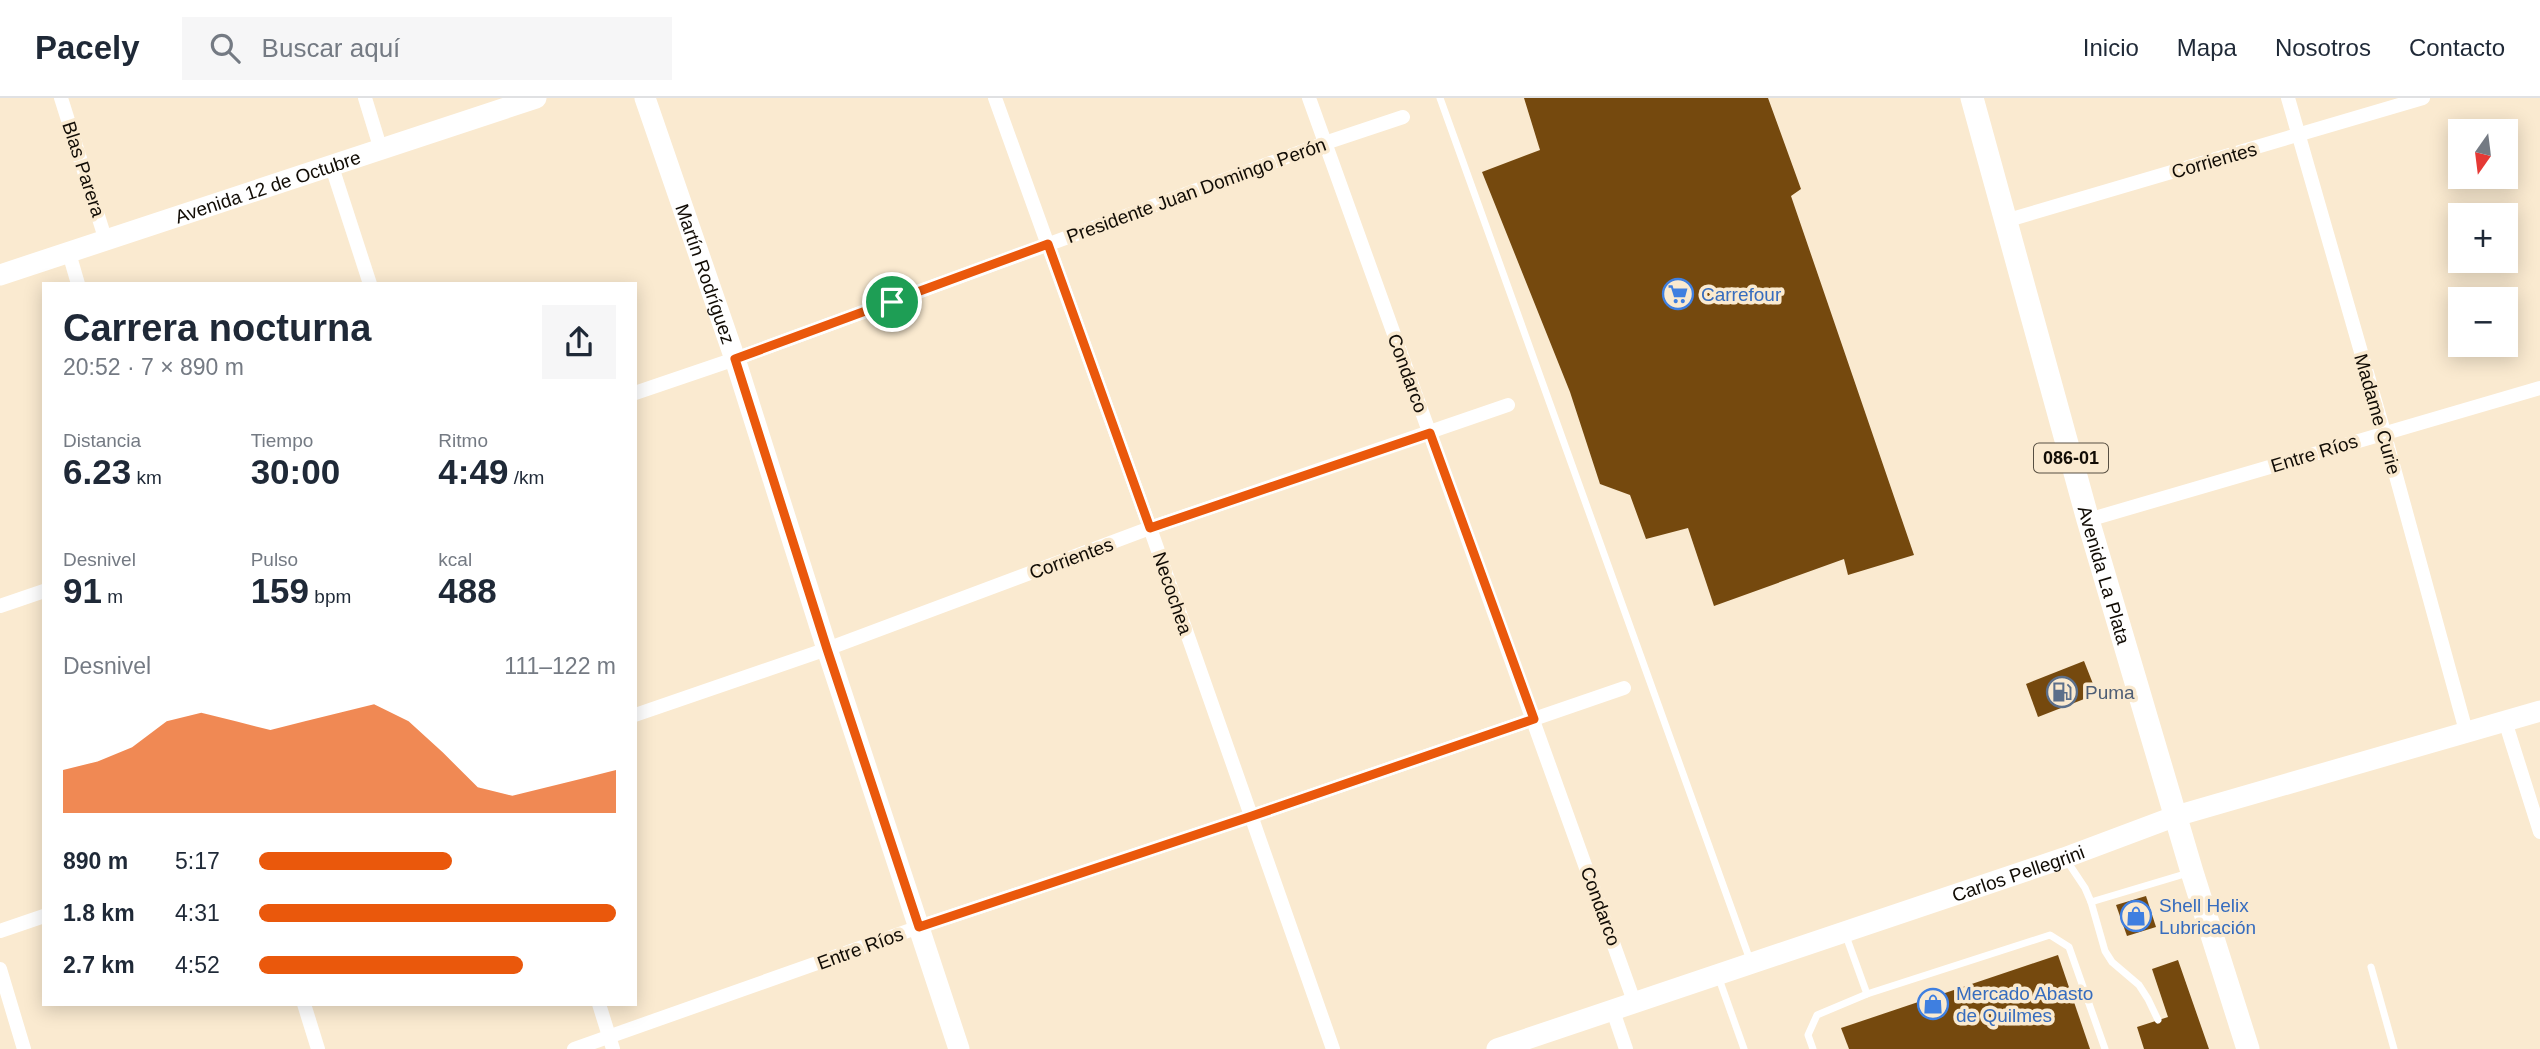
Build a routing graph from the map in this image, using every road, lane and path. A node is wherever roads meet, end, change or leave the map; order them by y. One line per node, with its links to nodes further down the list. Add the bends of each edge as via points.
1 (61, 98): 17 (street, Blas Parera)
2 (365, 98): 14 (street)
3 (536, 98): 14 (street, Avenida 12 de Octubre)
4 (645, 98): 23 (street, Martín Rodríguez)
5 (995, 98): 18 (street, Necochea)
6 (1309, 98): 13 (street, Condarco)
7 (1440, 98): 50 (lane)
8 (1972, 98): 16 (main road, Avenida La Plata / 086-01)
9 (2288, 98): 12 (street, Madame Curie)
10 (2423, 98): 12 (street, Corrientes)
11 (1403, 117): 13 (street, Presidente Juan Domingo Perón)
12 (2298, 135): 16 (street, Corrientes); 27 (street, Madame Curie)
13 (1325, 143): 18 (street, Presidente Juan Domingo Perón); 28 (street, Condarco)
14 (381, 150): 15 (street, Avenida 12 de Octubre)
15 (332, 167): 17 (street, Avenida 12 de Octubre); 22 (street)
16 (2005, 221): 29 (main road, Avenida La Plata / 086-01)
17 (106, 241): 19 (street, Avenida 12 de Octubre)
18 (1048, 244): 23 (street, Presidente Juan Domingo Perón); 30 (street, Necochea)
19 (69, 253): 20 (street, Avenida 12 de Octubre); 21 (street)
20 (0, 275)
21 (77, 282)
22 (369, 282)
23 (735, 359): 25 (street, Presidente Juan Domingo Perón); 33 (street, Martín Rodríguez)
24 (2540, 388): 27 (street, Entre Ríos)
25 (637, 392)
26 (1508, 405): 28 (street, Corrientes)
27 (2384, 432): 29 (street, Entre Ríos); 39 (street, Madame Curie)
28 (1430, 433): 30 (street, Corrientes); 37 (street, Condarco)
29 (2088, 520): 41 (main road, Avenida La Plata / 086-01)
30 (1150, 528): 33 (street, Corrientes); 40 (street, Necochea)
31 (42, 592): 32 (street)
32 (0, 606)
33 (827, 649): 36 (street, Corrientes); 47 (street, Martín Rodríguez)
34 (1625, 688): 37 (street, Entre Ríos)
35 (2540, 711): 38 (street, Carlos Pellegrini)
36 (637, 714)
37 (1534, 719): 40 (street, Entre Ríos); 55 (street, Condarco)
38 (2505, 720): 39 (street, Carlos Pellegrini); 42 (street)
39 (2466, 731): 41 (street, Carlos Pellegrini)
40 (1252, 816): 47 (street, Entre Ríos); 65 (street, Necochea)
41 (2176, 816): 43 (street, Carlos Pellegrini); 44 (main road, Avenida La Plata / 086-01)
42 (2540, 832)
43 (2064, 858): 45 (lane); 49 (street, Carlos Pellegrini)
44 (2192, 872): 45 (lane); 71 (main road, Avenida La Plata / 086-01)
45 (2091, 902): 59 (lane, via 2105,951 2139,985)
46 (42, 917): 48 (street)
47 (919, 927): 60 (street, Entre Ríos); 64 (street, Martín Rodríguez)
48 (0, 931)
49 (1844, 932): 50 (street, Carlos Pellegrini); 54 (lane)
50 (1751, 964): 53 (street, Carlos Pellegrini)
51 (2371, 967): 72 (lane)
52 (0, 970): 61 (street)
53 (1718, 975): 55 (street, Carlos Pellegrini); 68 (lane)
54 (1867, 994): 69 (lane, via 1817,1016 1808,1035); 70 (lane, via 2050,935 2070,947)
55 (1635, 1003): 58 (street, Carlos Pellegrini)
56 (305, 1006): 62 (street)
57 (600, 1006): 60 (street)
58 (1614, 1010): 66 (street, Carlos Pellegrini); 67 (street)
59 (2158, 1020)
60 (611, 1043): 63 (street, Entre Ríos)
61 (24, 1049)
62 (318, 1049)
63 (574, 1049)
64 (959, 1049)
65 (1333, 1049)
66 (1497, 1049)
67 (1626, 1049)
68 (1744, 1049)
69 (1813, 1049)
70 (2105, 1049)
71 (2248, 1049)
72 (2394, 1049)

